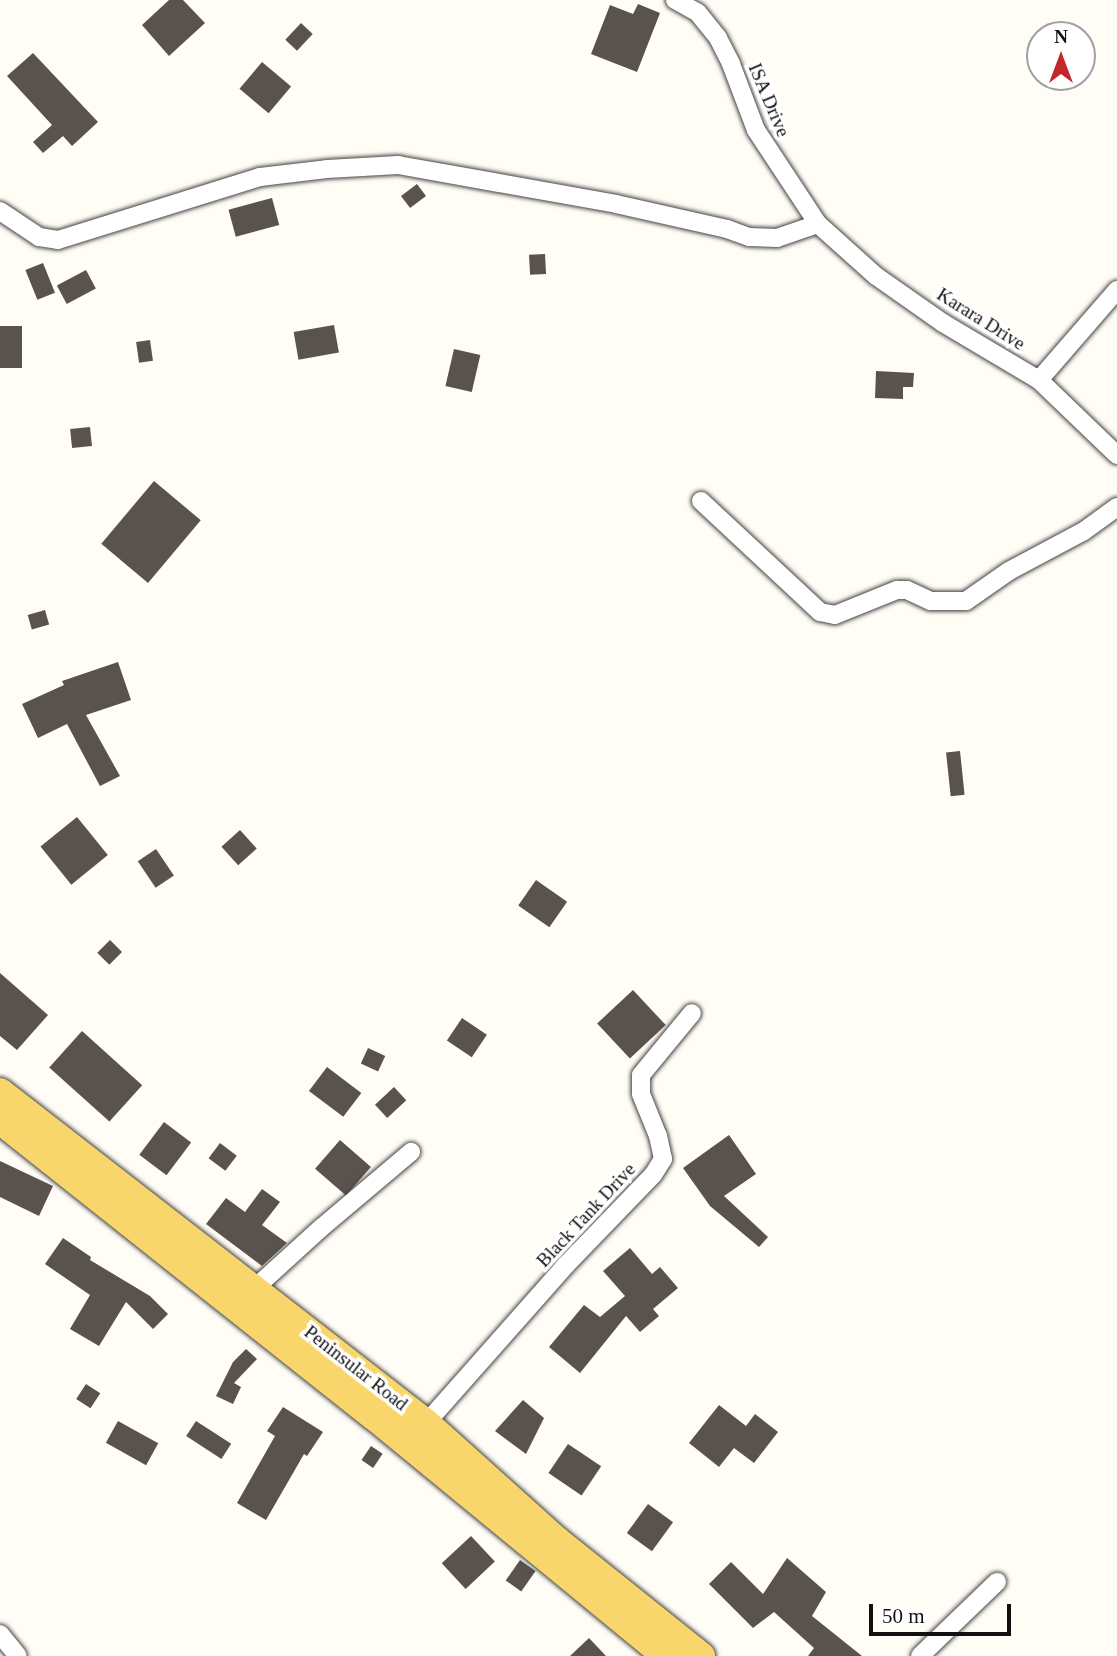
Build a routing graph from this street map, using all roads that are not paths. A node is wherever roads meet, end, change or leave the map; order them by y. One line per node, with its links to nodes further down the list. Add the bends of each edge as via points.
1 (675, 0): 3 (street, ISA Drive, via 698,13 718,38 755,131)
2 (0, 211): 3 (street, via 38,237 58,240 260,177 398,165 616,204 749,237 778,238)
3 (818, 224): 5 (street, Karara Drive, via 876,276 943,323)
4 (1117, 290): 5 (street)
5 (1039, 380): 6 (street, Karara Drive)
6 (1117, 455)
7 (701, 501): 8 (street, via 820,612 835,615 897,590 930,601 966,601)
8 (1117, 507)
9 (692, 1013): 14 (street, Black Tank Drive, via 641,1075 641,1094 663,1159 653,1175 566,1265)
10 (0, 1092): 13 (main road, Peninsular Road)
11 (0, 1120): 14 (main road, Peninsular Road)
12 (411, 1152): 13 (street)
13 (255, 1288): 14 (main road, Peninsular Road)
14 (417, 1434): 18 (main road, Peninsular Road); 19 (main road, Peninsular Road)
15 (997, 1582): 20 (street)
16 (0, 1634): 17 (street)
17 (18, 1656)
18 (666, 1656)
19 (701, 1656)
20 (920, 1656)

